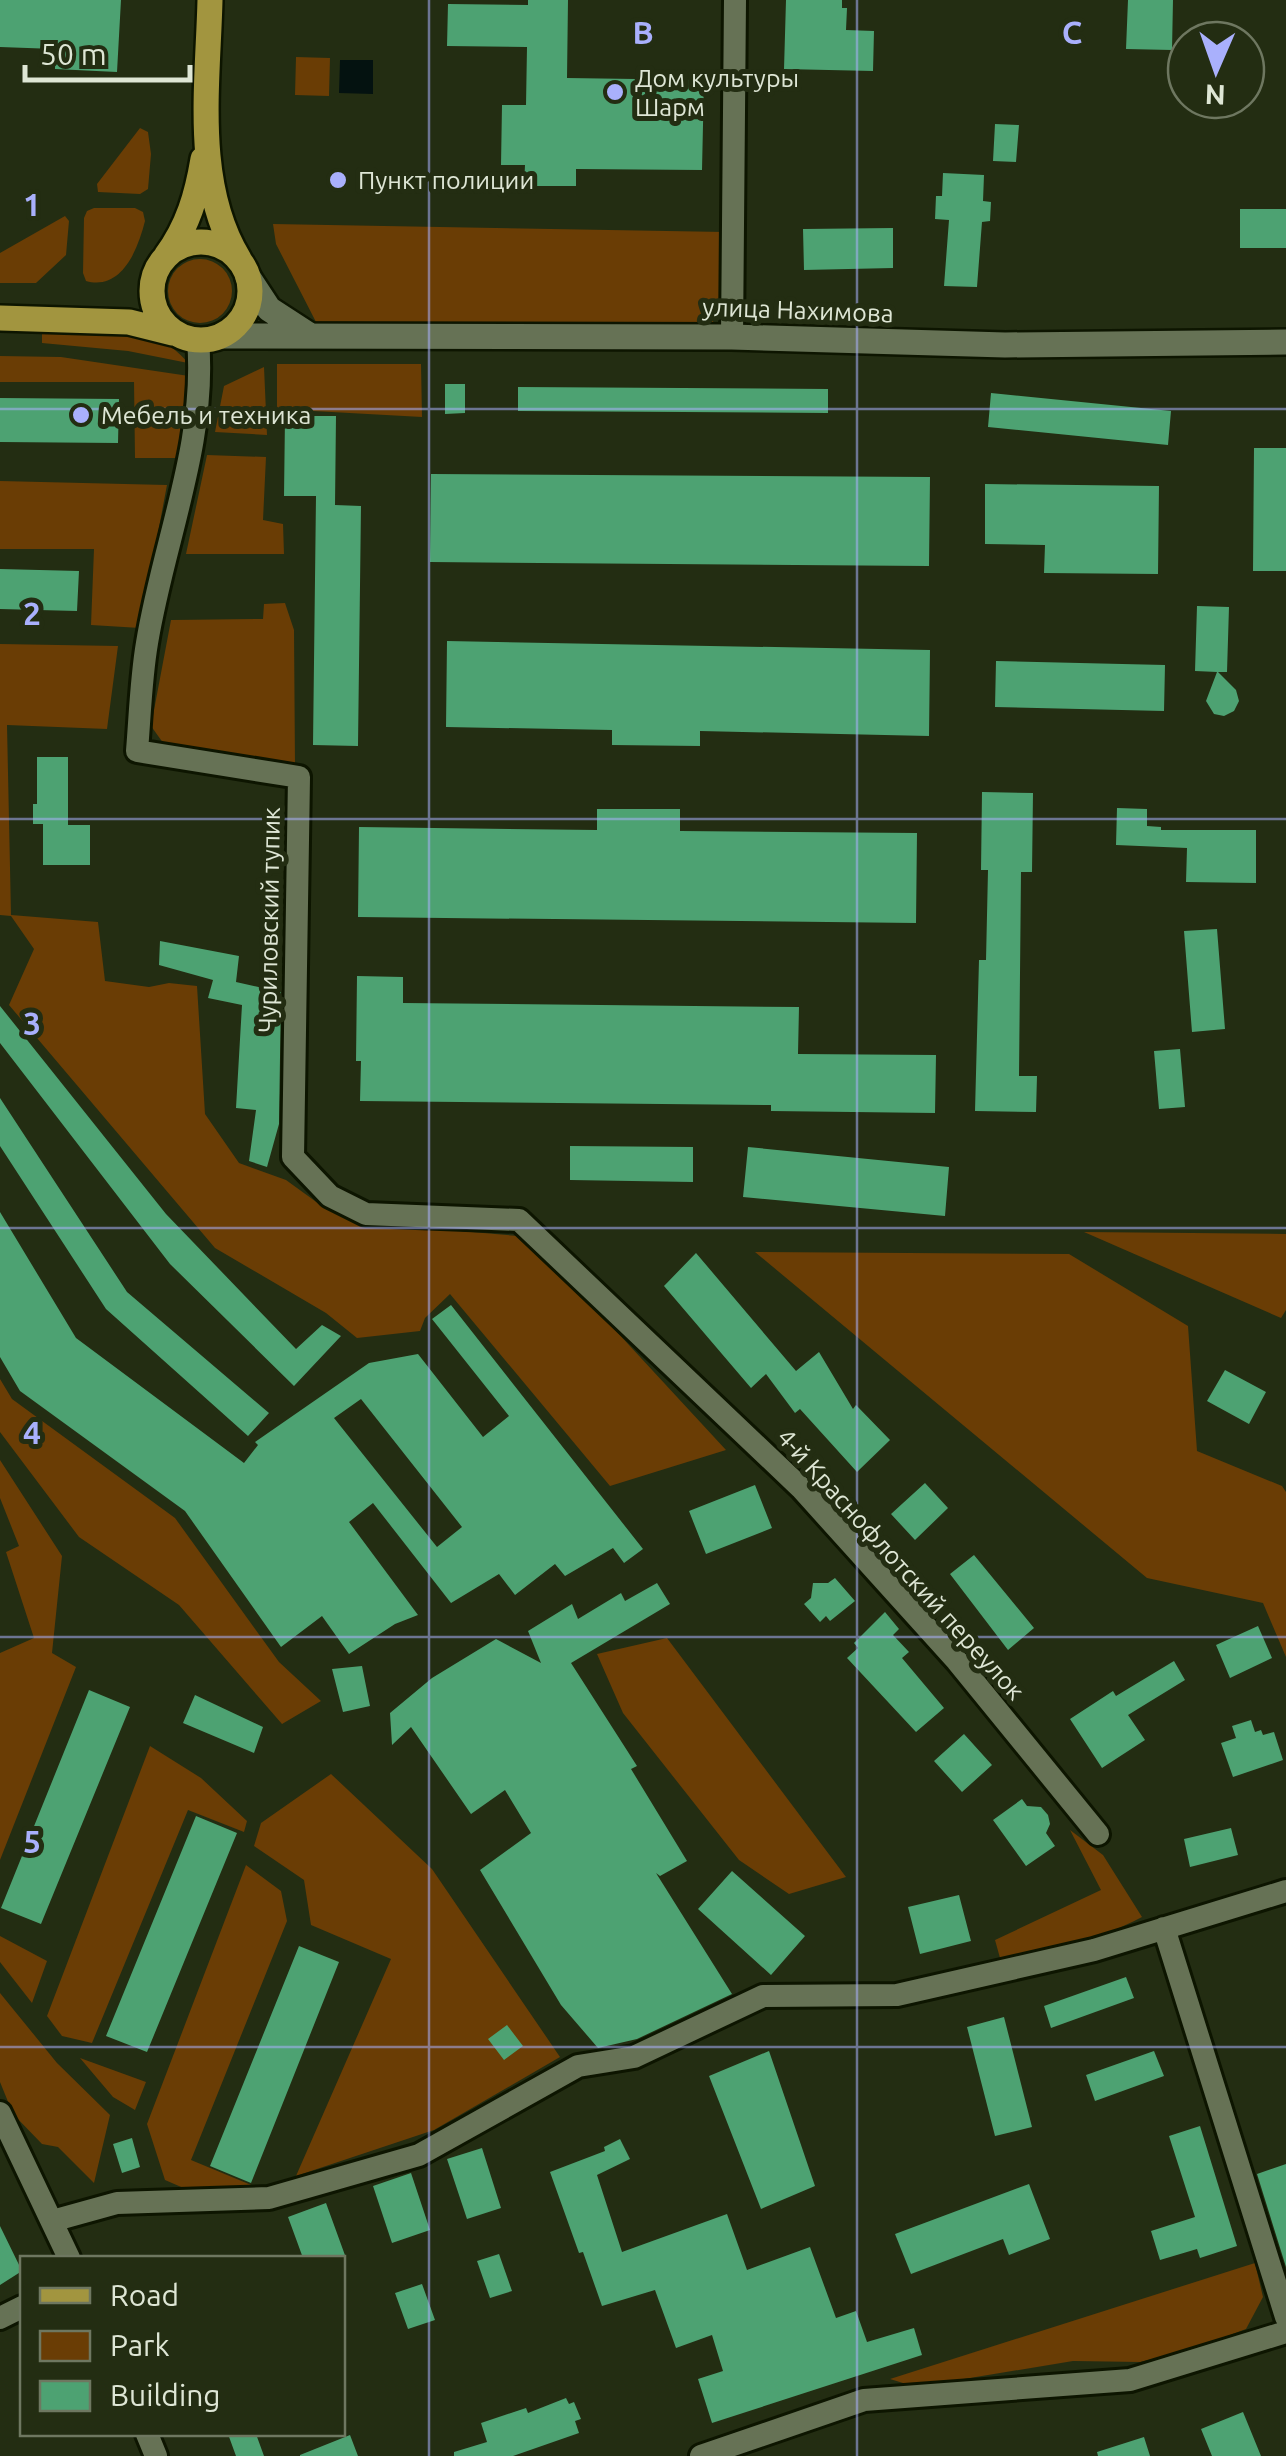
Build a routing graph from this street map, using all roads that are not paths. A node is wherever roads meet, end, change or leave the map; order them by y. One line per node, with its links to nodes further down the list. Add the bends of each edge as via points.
1 (210, 0): 3 (main road)
2 (735, 0): 10 (street)
3 (208, 130): 4 (main road, via 191,212); 5 (main road, via 218,216)
4 (162, 263): 5 (main road, via 193,243 212,244 229,251); 7 (main road, via 129,303); 9 (main road, via 152,298 158,316)
5 (245, 271): 8 (street, via 269,309); 9 (main road, via 249,302 241,319)
6 (0, 318): 7 (main road)
7 (59, 318): 9 (main road, via 129,322)
8 (309, 335): 9 (street, улица Нахимова); 10 (street, улица Нахимова)
9 (199, 337): 12 (street, Чуриловский тупик, via 197,411 147,643 137,751 299,776 293,1157 330,1196 366,1214)
10 (732, 337): 11 (street, улица Нахимова, via 907,344)
11 (1286, 342)
12 (519, 1220): 13 (street, 4-й Краснофлотский переулок, via 801,1488 957,1661)
13 (1098, 1834)
14 (1286, 1890): 15 (street)
15 (1164, 1928): 17 (street, via 898,1995 763,1996 634,2057 578,2066 419,2155 269,2198 117,2203); 19 (street)
16 (0, 2113): 17 (street)
17 (52, 2222): 18 (street)
18 (68, 2256)
19 (1286, 2317)
20 (1286, 2332): 21 (street, via 1130,2380 864,2400)
21 (701, 2456)

